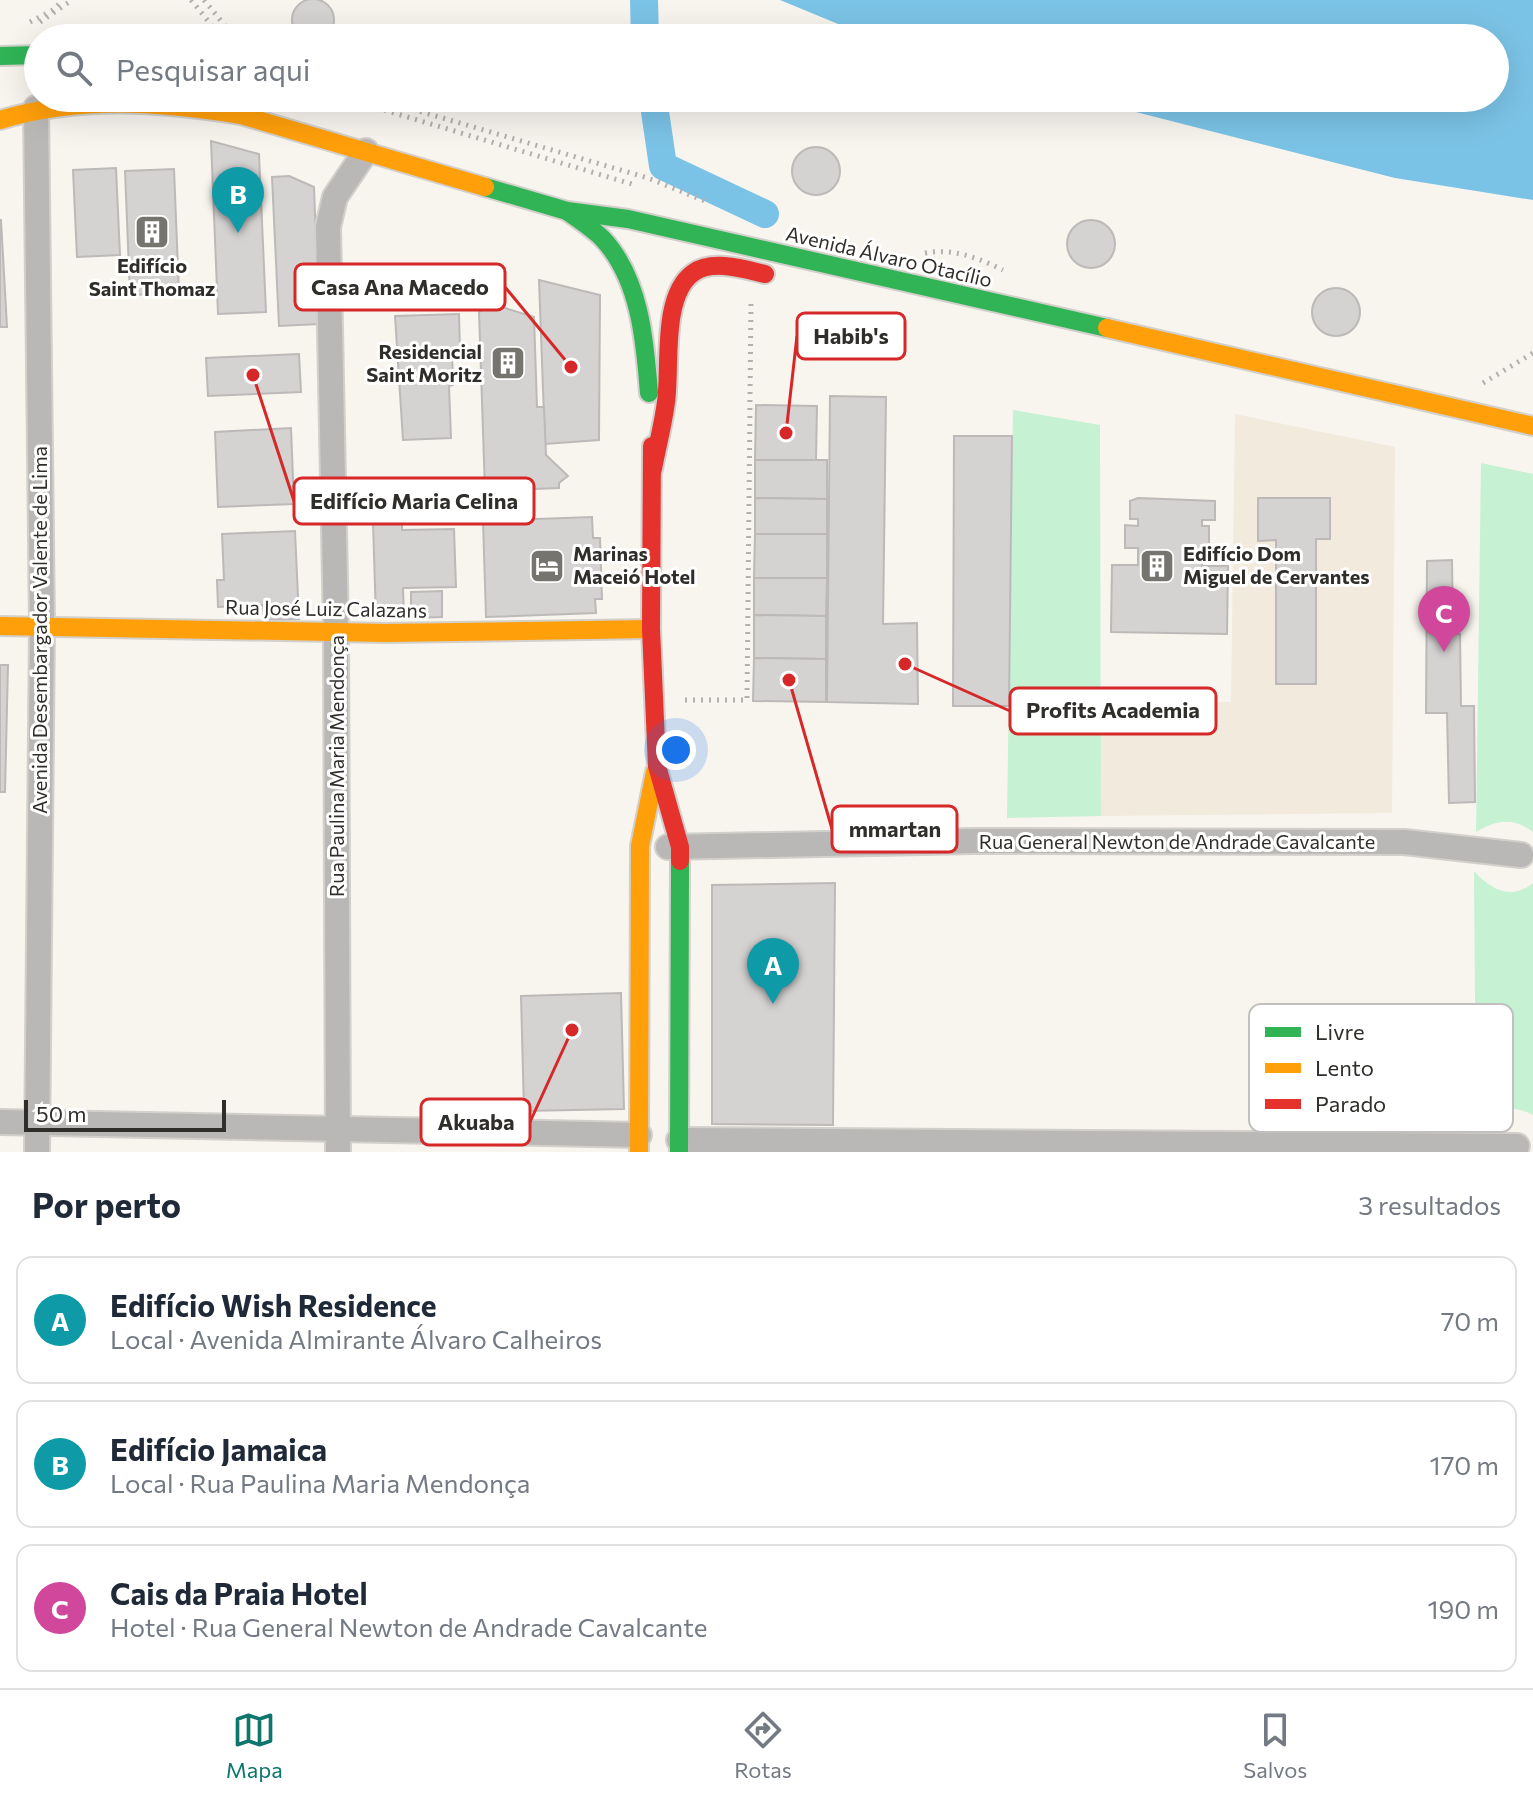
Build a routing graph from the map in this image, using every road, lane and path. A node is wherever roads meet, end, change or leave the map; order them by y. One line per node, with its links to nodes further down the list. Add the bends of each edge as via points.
1 (63, 0): 4 (path)
2 (191, 0): 5 (path)
3 (204, 0): 6 (path)
4 (27, 23)
5 (211, 24)
6 (224, 24)
7 (24, 55): 8 (main road)
8 (0, 56)
9 (24, 112): 14 (main road, Avenida Álvaro Otacílio)
10 (36, 112): 21 (street, Avenida Desembargador Valente de Lima)
11 (224, 112): 13 (main road, Avenida Álvaro Otacílio)
12 (237, 112): 13 (main road, Avenida Álvaro Otacílio)
13 (241, 115): 15 (main road, Avenida Álvaro Otacílio)
14 (0, 120)
15 (366, 151): 16 (main road, Avenida Álvaro Otacílio); 24 (street, Rua Paulina Maria Mendonça, via 335,197 328,227)
16 (567, 211): 19 (main road, Avenida Álvaro Otacílio, via 628,219); 20 (main road, via 605,240 625,271 645,345)
17 (751, 271): 18 (main road); 20 (main road, via 718,267 691,274 679,293); 25 (path, via 747,700)
18 (779, 277)
19 (1533, 426)
20 (653, 469): 23 (main road)
21 (42, 625): 22 (main road, Rua José Luiz Calazans); 24 (main road, Rua José Luiz Calazans); 31 (street, Avenida Desembargador Valente de Lima)
22 (0, 626)
23 (651, 629): 24 (main road, Rua José Luiz Calazans); 25 (main road)
24 (336, 632): 32 (street, Rua Paulina Maria Mendonça)
25 (652, 700): 26 (main road)
26 (657, 766): 27 (main road); 28 (main road)
27 (640, 846): 28 (street, Rua General Newton de Andrade Cavalcante); 33 (main road)
28 (680, 847): 29 (street, Rua General Newton de Andrade Cavalcante, via 1404,842); 34 (main road)
29 (1521, 855)
30 (0, 1122): 31 (street)
31 (37, 1122): 32 (street); 36 (street, Avenida Desembargador Valente de Lima)
32 (338, 1127): 33 (street); 37 (street, Rua Paulina Maria Mendonça)
33 (639, 1143)
34 (679, 1146): 35 (street)
35 (1517, 1146)
36 (37, 1152)
37 (338, 1152)

